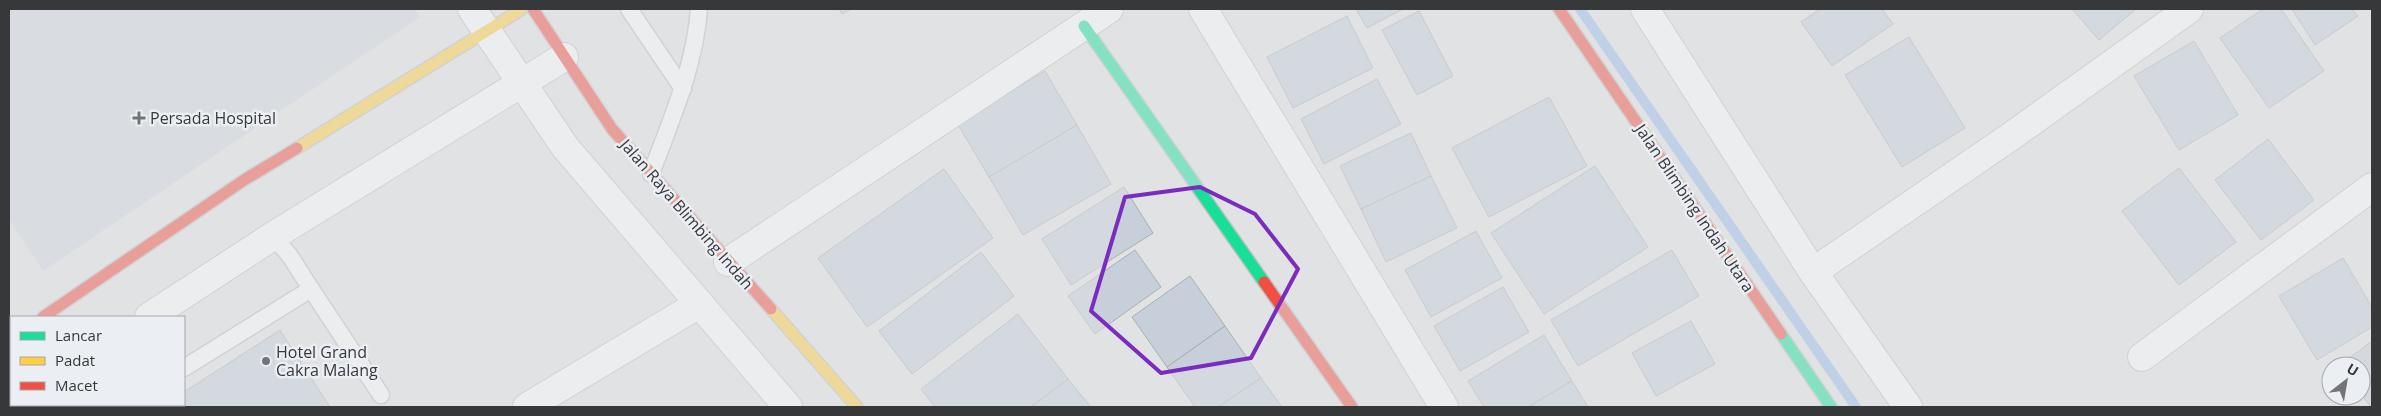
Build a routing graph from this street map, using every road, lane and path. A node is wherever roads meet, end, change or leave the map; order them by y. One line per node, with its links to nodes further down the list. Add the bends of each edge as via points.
1 (472, 9): 12 (street)
2 (522, 9): 12 (street)
3 (534, 9): 13 (street, Jalan Raya Blimbing Indah)
4 (629, 9): 15 (lane)
5 (699, 9): 15 (lane, via 698,30)
6 (1109, 9): 11 (street)
7 (1202, 9): 32 (street)
8 (1559, 9): 33 (street, Jalan Blimbing Indah Utara)
9 (2189, 9): 20 (street)
10 (1652, 11): 20 (street)
11 (1084, 26): 19 (street); 31 (street)
12 (486, 31): 14 (street); 23 (street, via 244,180)
13 (564, 56): 14 (street); 16 (street, Jalan Raya Blimbing Indah, via 612,129)
14 (522, 84): 18 (street); 22 (street, via 565,147)
15 (683, 89): 16 (lane)
16 (651, 174): 19 (street, Jalan Raya Blimbing Indah)
17 (2372, 187): 25 (street)
18 (273, 236): 21 (lane); 24 (street)
19 (728, 262): 30 (street, Jalan Raya Blimbing Indah)
20 (1813, 272): 34 (street)
21 (311, 289): 26 (lane); 27 (lane)
22 (699, 304): 28 (street); 29 (street)
23 (44, 316)
24 (151, 316)
25 (2142, 357)
26 (185, 367)
27 (381, 395)
28 (527, 407)
29 (788, 407)
30 (857, 407)
31 (1352, 407)
32 (1444, 407)
33 (1830, 407)
34 (1908, 407)

